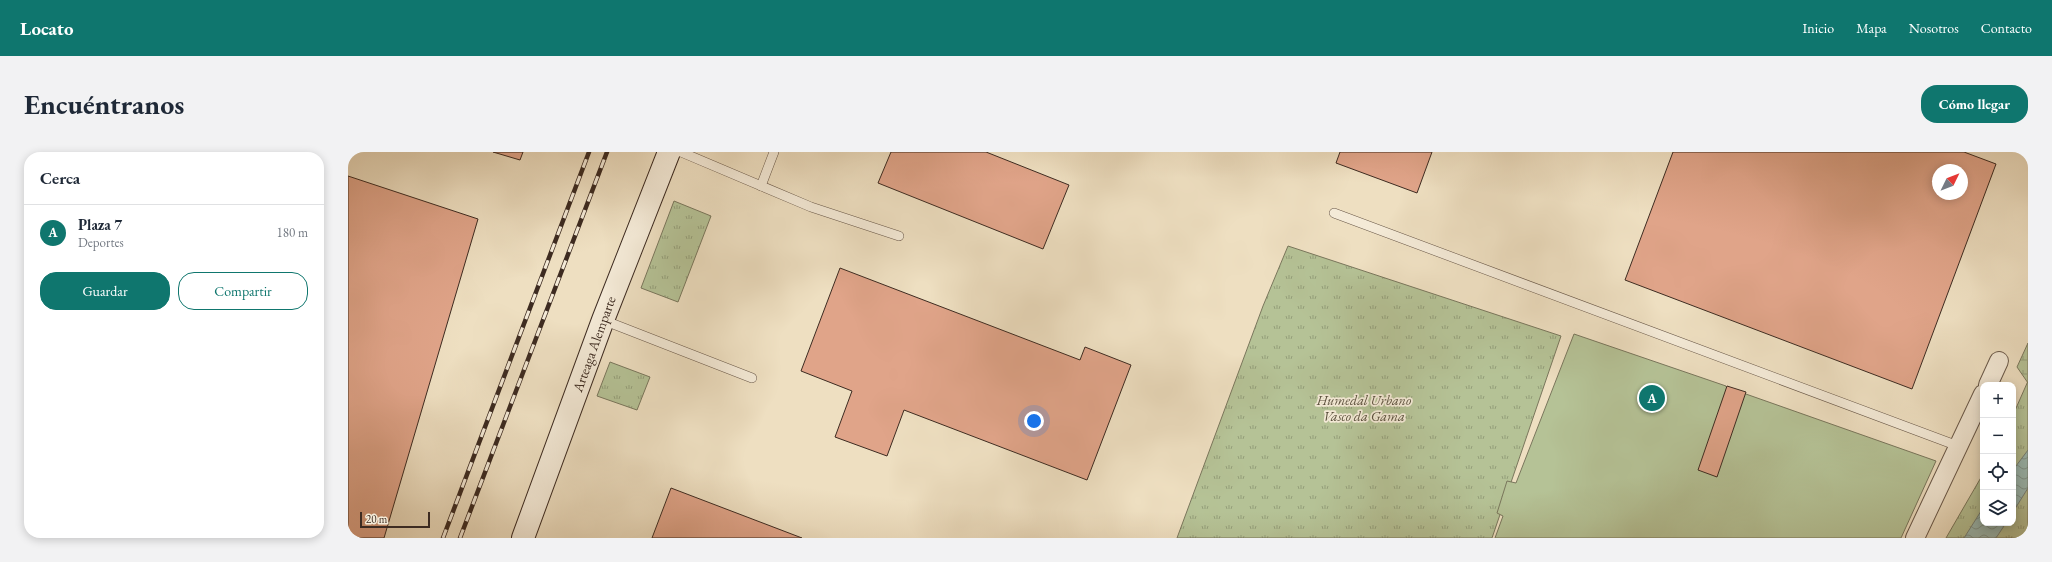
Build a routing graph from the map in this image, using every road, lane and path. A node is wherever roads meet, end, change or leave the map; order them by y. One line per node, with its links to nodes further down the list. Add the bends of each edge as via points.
1 (668, 152): 7 (main road, Arteaga Alemparte)
2 (681, 152): 4 (lane)
3 (774, 152): 4 (lane)
4 (761, 186): 6 (lane, via 811,207)
5 (1334, 213): 12 (lane)
6 (899, 236)
7 (603, 320): 9 (lane); 13 (main road, Arteaga Alemparte)
8 (1999, 361): 10 (street)
9 (752, 378)
10 (1989, 382)
11 (1980, 400): 12 (street)
12 (1958, 446): 14 (street)
13 (524, 538)
14 (1915, 538)

